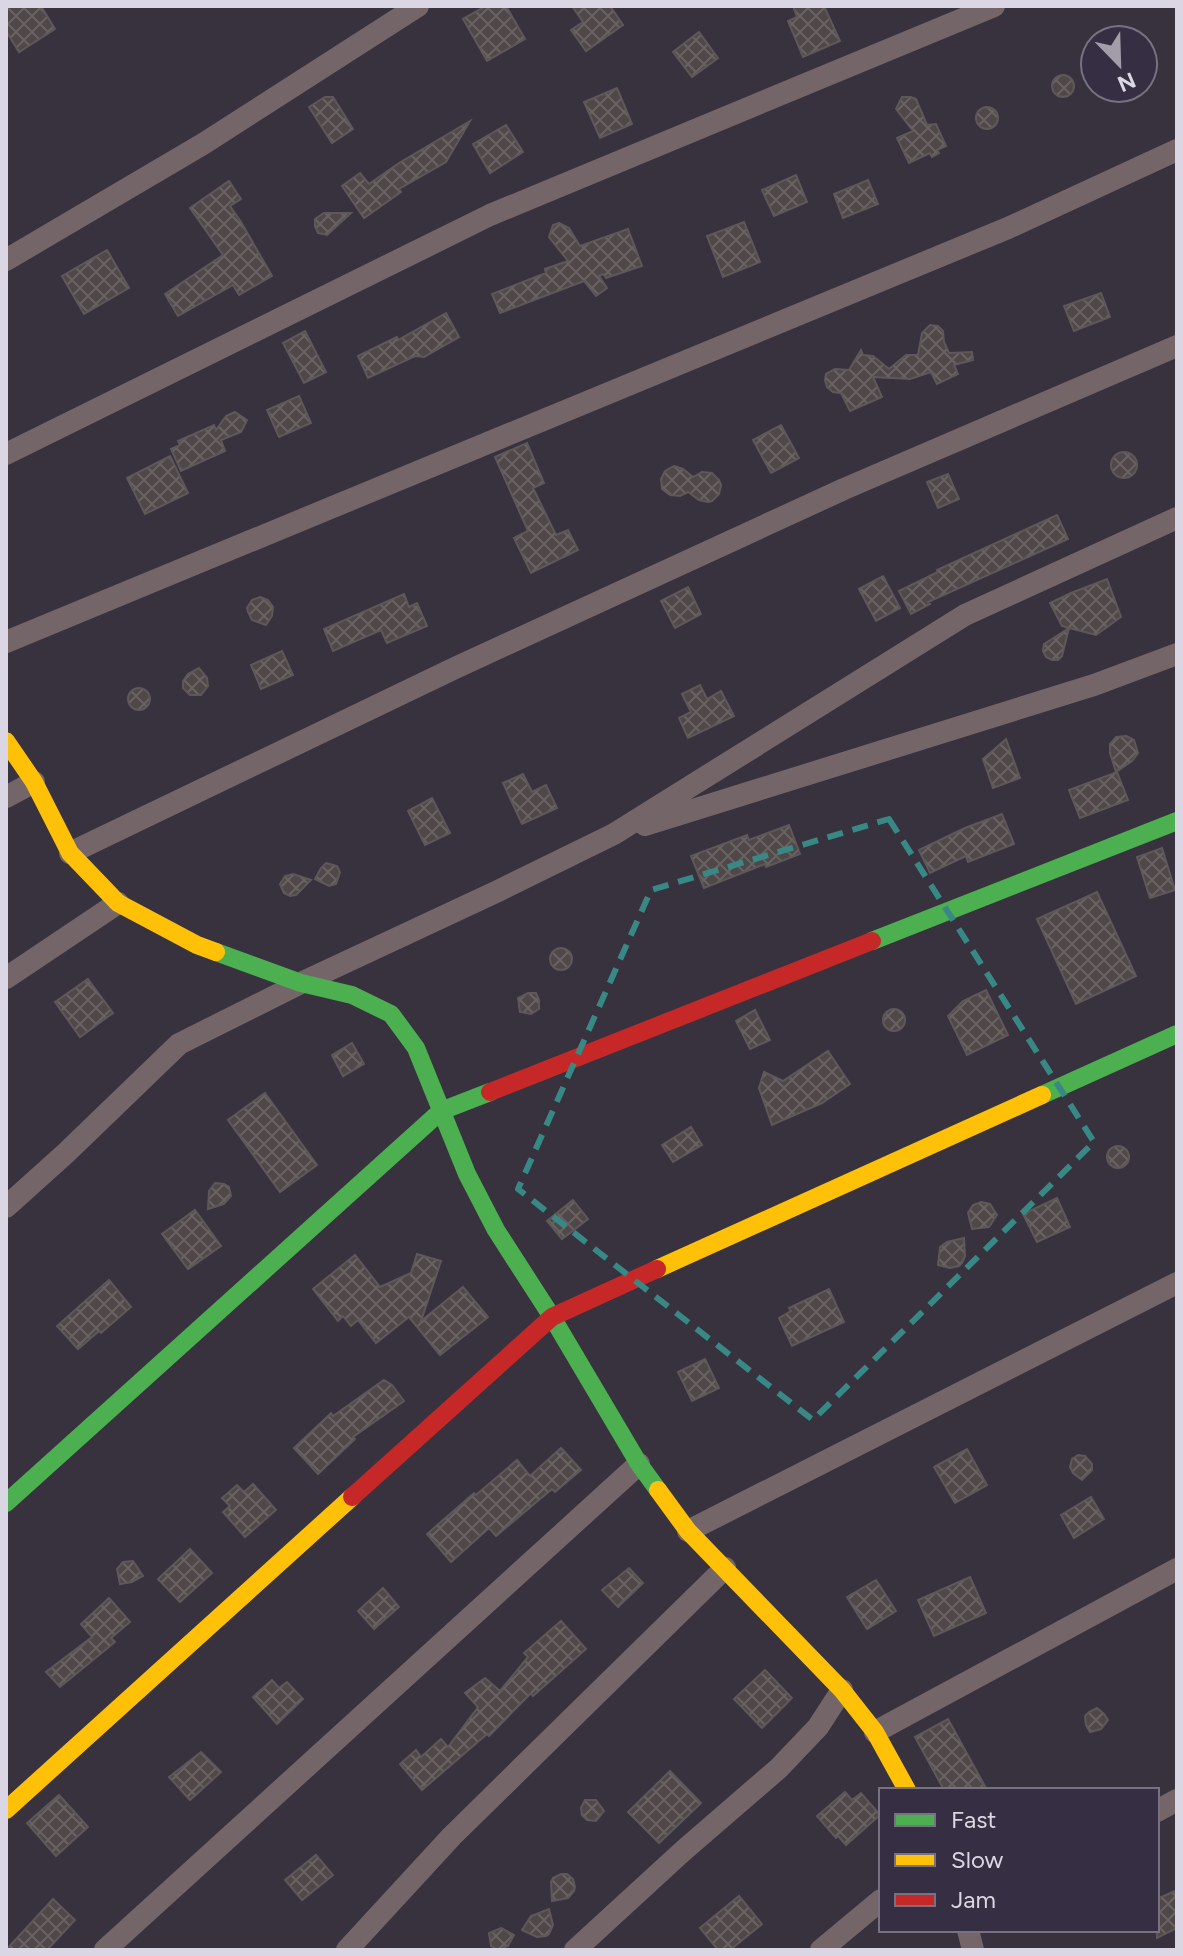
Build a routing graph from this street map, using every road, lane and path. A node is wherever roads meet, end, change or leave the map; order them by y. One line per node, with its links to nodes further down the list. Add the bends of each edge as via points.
1 (418, 6): 4 (street, via 203,144)
2 (994, 6): 6 (street, via 490,215)
3 (1177, 150): 8 (street, via 1008,228)
4 (6, 260)
5 (1177, 346): 15 (street, via 844,489)
6 (6, 454)
7 (1177, 518): 14 (street, via 965,615)
8 (6, 642)
9 (1177, 654): 14 (street, via 1094,685)
10 (6, 741): 11 (street)
11 (34, 782): 12 (street); 15 (street)
12 (6, 797)
13 (1177, 821): 20 (street)
14 (614, 834): 18 (street)
15 (70, 853): 16 (street)
16 (118, 903): 17 (street); 18 (street, via 197,945)
17 (6, 978)
18 (301, 983): 20 (street, via 352,995 391,1014 416,1048); 21 (street, via 179,1044)
19 (1177, 1034): 23 (street)
20 (441, 1111): 23 (street, via 496,1230); 25 (street)
21 (6, 1207)
22 (1177, 1283): 26 (street)
23 (552, 1317): 24 (street); 33 (street)
24 (639, 1464): 26 (street); 36 (street)
25 (6, 1503)
26 (688, 1531): 27 (street)
27 (725, 1568): 29 (street); 37 (street, via 452,1836)
28 (1177, 1569): 30 (street)
29 (842, 1690): 30 (street); 38 (street, via 818,1727 779,1768)
30 (875, 1732): 31 (street)
31 (906, 1788)
32 (1177, 1800): 34 (street)
33 (6, 1810)
34 (1159, 1810)
35 (879, 1902): 39 (street)
36 (105, 1950)
37 (347, 1950)
38 (575, 1950)
39 (821, 1950)

